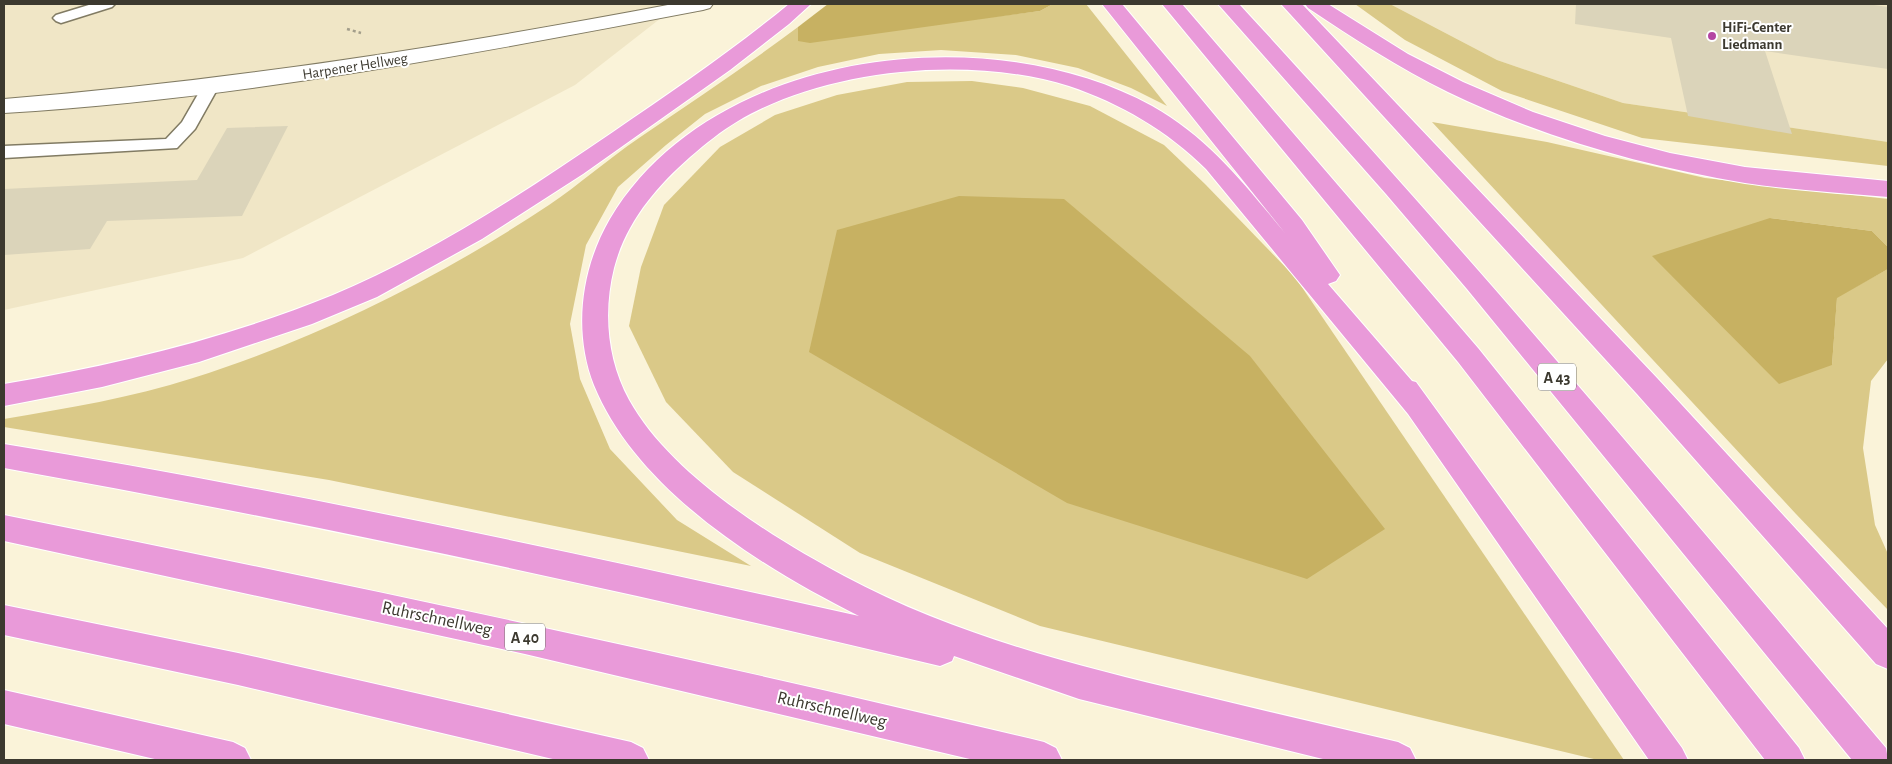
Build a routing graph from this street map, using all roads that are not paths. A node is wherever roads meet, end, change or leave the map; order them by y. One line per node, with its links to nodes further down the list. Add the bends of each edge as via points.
1 (86, 4): 10 (lane)
2 (107, 4): 10 (lane)
3 (703, 4): 11 (main road, Harpener Hellweg, via 432,54)
4 (1112, 4): 16 (highway, via 1293,226)
5 (1172, 4): 30 (highway, via 1468,355)
6 (1228, 4): 31 (highway, A 43, via 1303,84 1487,294)
7 (1291, 4): 20 (highway, via 1641,379)
8 (1315, 4): 14 (highway, via 1360,34 1440,79 1561,131 1640,154 1738,174)
9 (795, 9): 15 (highway, via 692,87 538,194 367,290 290,322 179,358 128,372)
10 (59, 11)
11 (211, 86): 12 (main road, Harpener Hellweg); 13 (lane, via 188,125 171,144)
12 (4, 106)
13 (4, 152)
14 (1888, 189)
15 (4, 395)
16 (1417, 406): 21 (highway, via 1212,161 1162,122 1097,89 1057,77 990,65 914,64 855,72 772,97 735,114 704,133 669,163 637,196 617,227 604,257 594,316 602,370 616,403 636,435 663,468 699,499 824,582 900,620 1044,672); 29 (highway)
17 (4, 456): 21 (highway, via 210,493 738,603)
18 (4, 528): 27 (highway, Ruhrschnellweg / A 40, via 459,622)
19 (4, 620): 26 (highway, via 276,678)
20 (1888, 653)
21 (1096, 687): 28 (highway)
22 (4, 707): 23 (highway)
23 (105, 730): 24 (highway); 25 (highway)
24 (177, 760)
25 (233, 760)
26 (630, 760)
27 (1044, 760)
28 (1398, 760)
29 (1670, 760)
30 (1787, 760)
31 (1874, 760)

